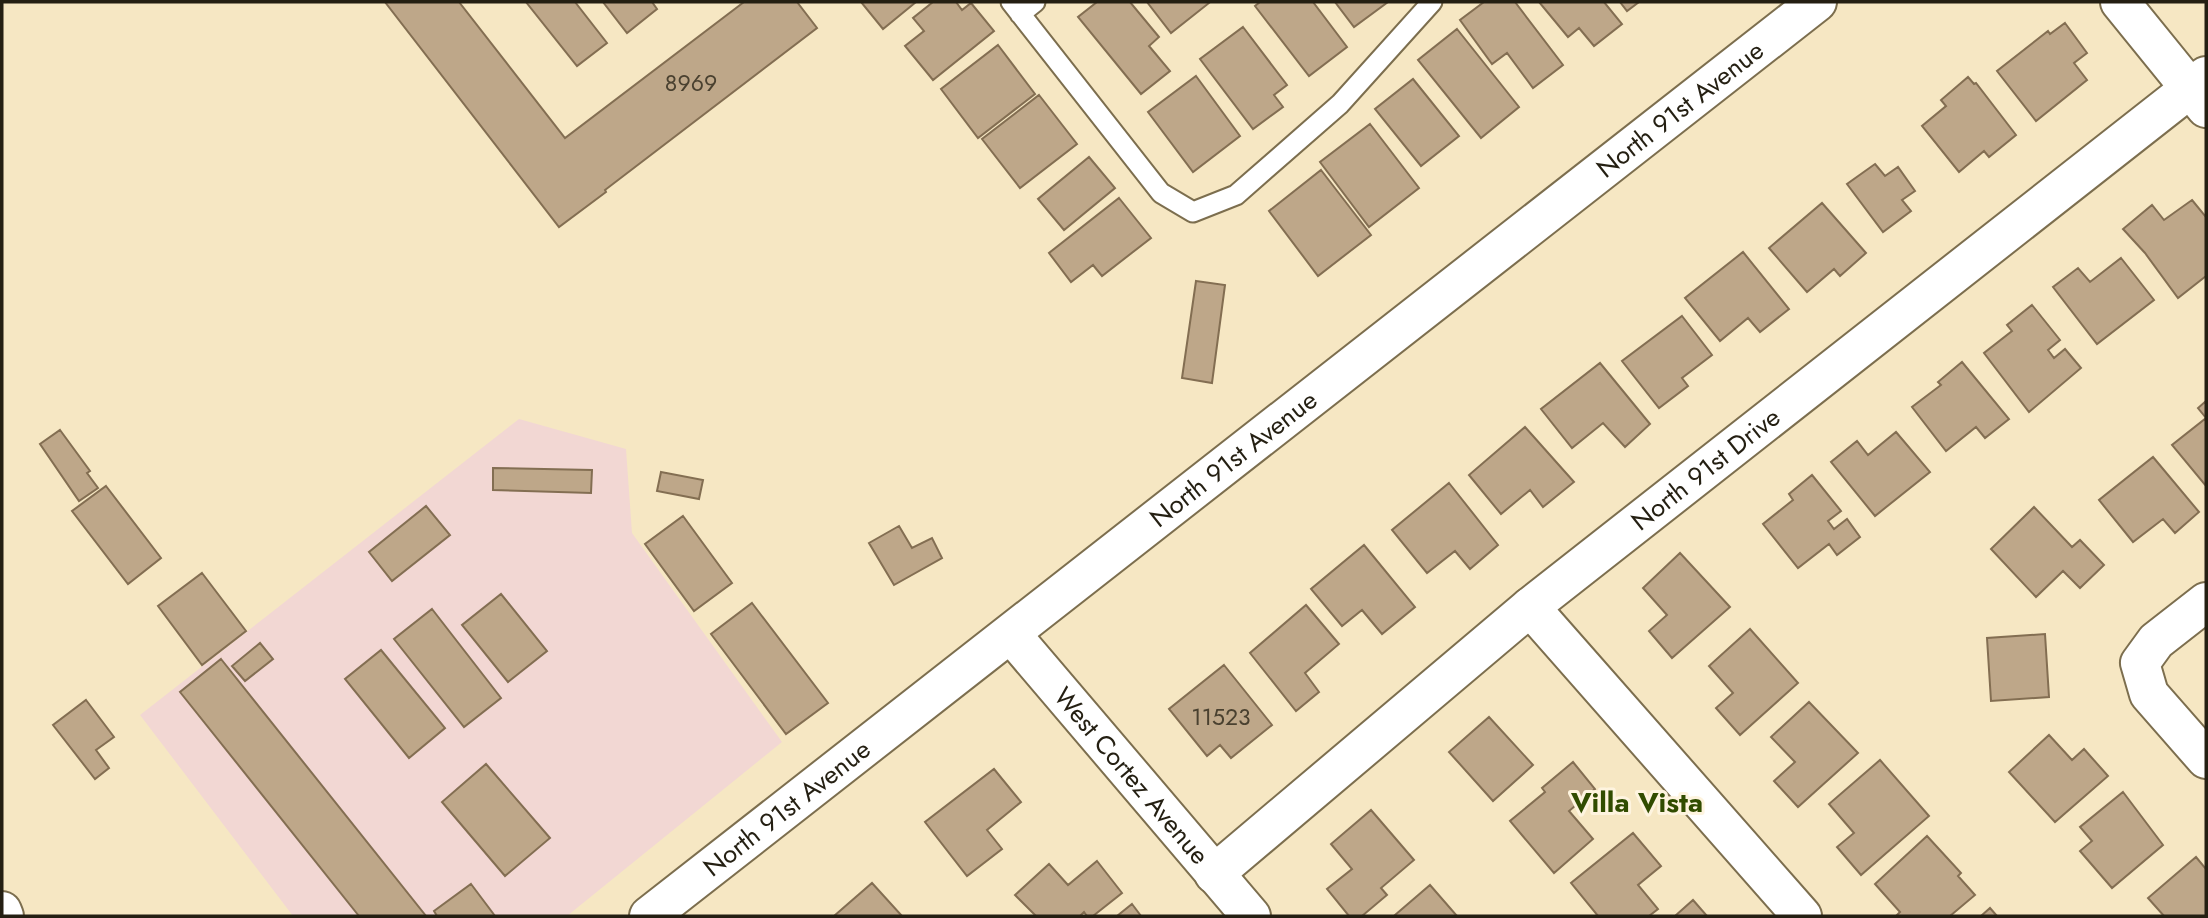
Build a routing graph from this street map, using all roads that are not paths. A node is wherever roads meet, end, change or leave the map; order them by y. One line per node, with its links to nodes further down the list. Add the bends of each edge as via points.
1 (1432, 2): 4 (lane, via 1329,113 1236,195 1193,212 1161,193)
2 (1817, 2): 8 (street, North 91st Avenue)
3 (2120, 2): 5 (street)
4 (1022, 6)
5 (2201, 91): 7 (street, North 91st Drive)
6 (2206, 601): 9 (street, via 2156,641 2140,663 2149,694)
7 (1530, 607): 10 (street, North 91st Drive); 13 (street)
8 (1011, 634): 10 (street, West Cortez Avenue); 11 (street, North 91st Avenue)
9 (2206, 759)
10 (1214, 874): 12 (street, West Cortez Avenue)
11 (649, 916)
12 (1251, 916)
13 (1802, 916)

